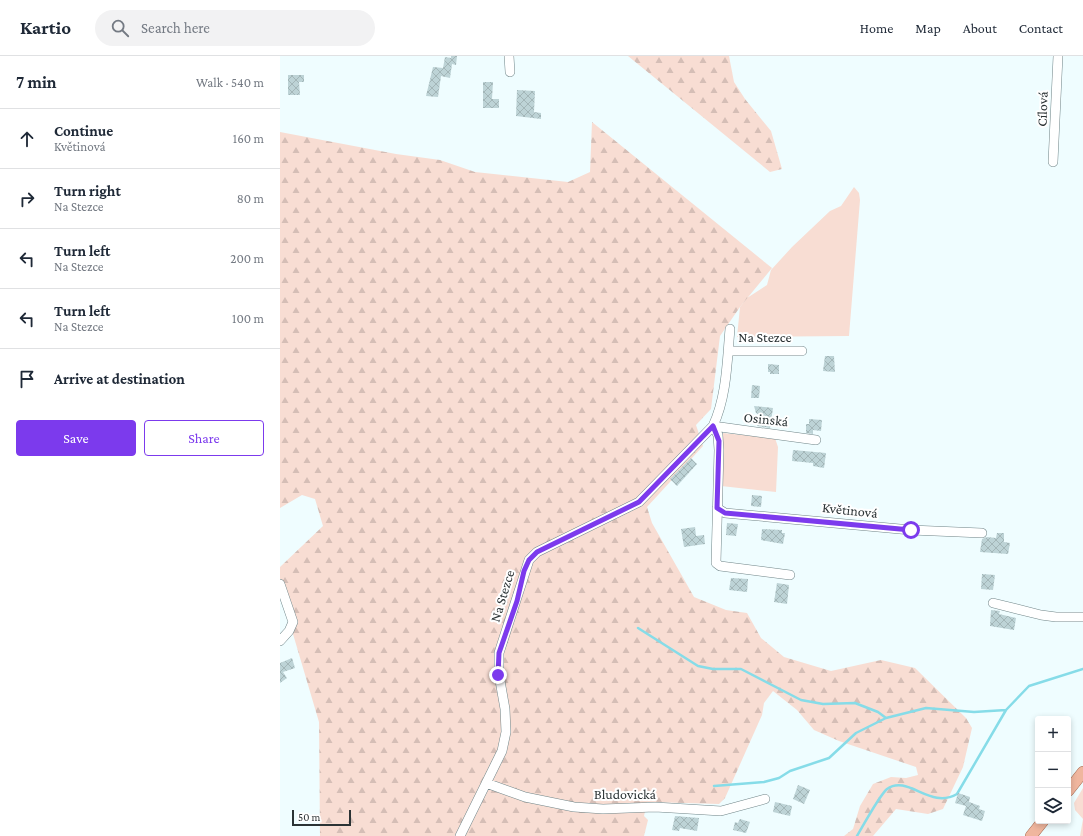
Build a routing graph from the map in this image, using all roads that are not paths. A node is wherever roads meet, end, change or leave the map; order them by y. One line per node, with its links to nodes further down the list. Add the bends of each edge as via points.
1 (509, 56): 3 (street)
2 (1058, 56): 4 (street, Cílová)
3 (510, 72)
4 (1053, 162)
5 (730, 329): 6 (street, Na Stezce)
6 (728, 351): 7 (street, Na Stezce); 8 (street, Na Stezce, via 723,396)
7 (802, 351)
8 (713, 426): 9 (street, Osinská); 10 (street, via 719,441); 18 (street, Na Stezce, via 639,502 537,552 529,560 499,653 498,675 505,709 506,732 502,752)
9 (816, 440)
10 (717, 508): 11 (street, Květinová, via 733,514 911,530); 12 (street, via 717,565)
11 (982, 533)
12 (790, 575)
13 (280, 584): 16 (street, via 293,622)
14 (993, 603): 15 (street, via 1041,615)
15 (1083, 617)
16 (280, 641)
17 (1083, 772): 19 (main road)
18 (486, 783): 20 (street, Bludovická, via 525,797 604,809 655,807 722,811); 22 (street, Na Stezce)
19 (1070, 788)
20 (765, 799)
21 (1041, 824): 23 (main road)
22 (460, 836)
23 (1031, 836)

